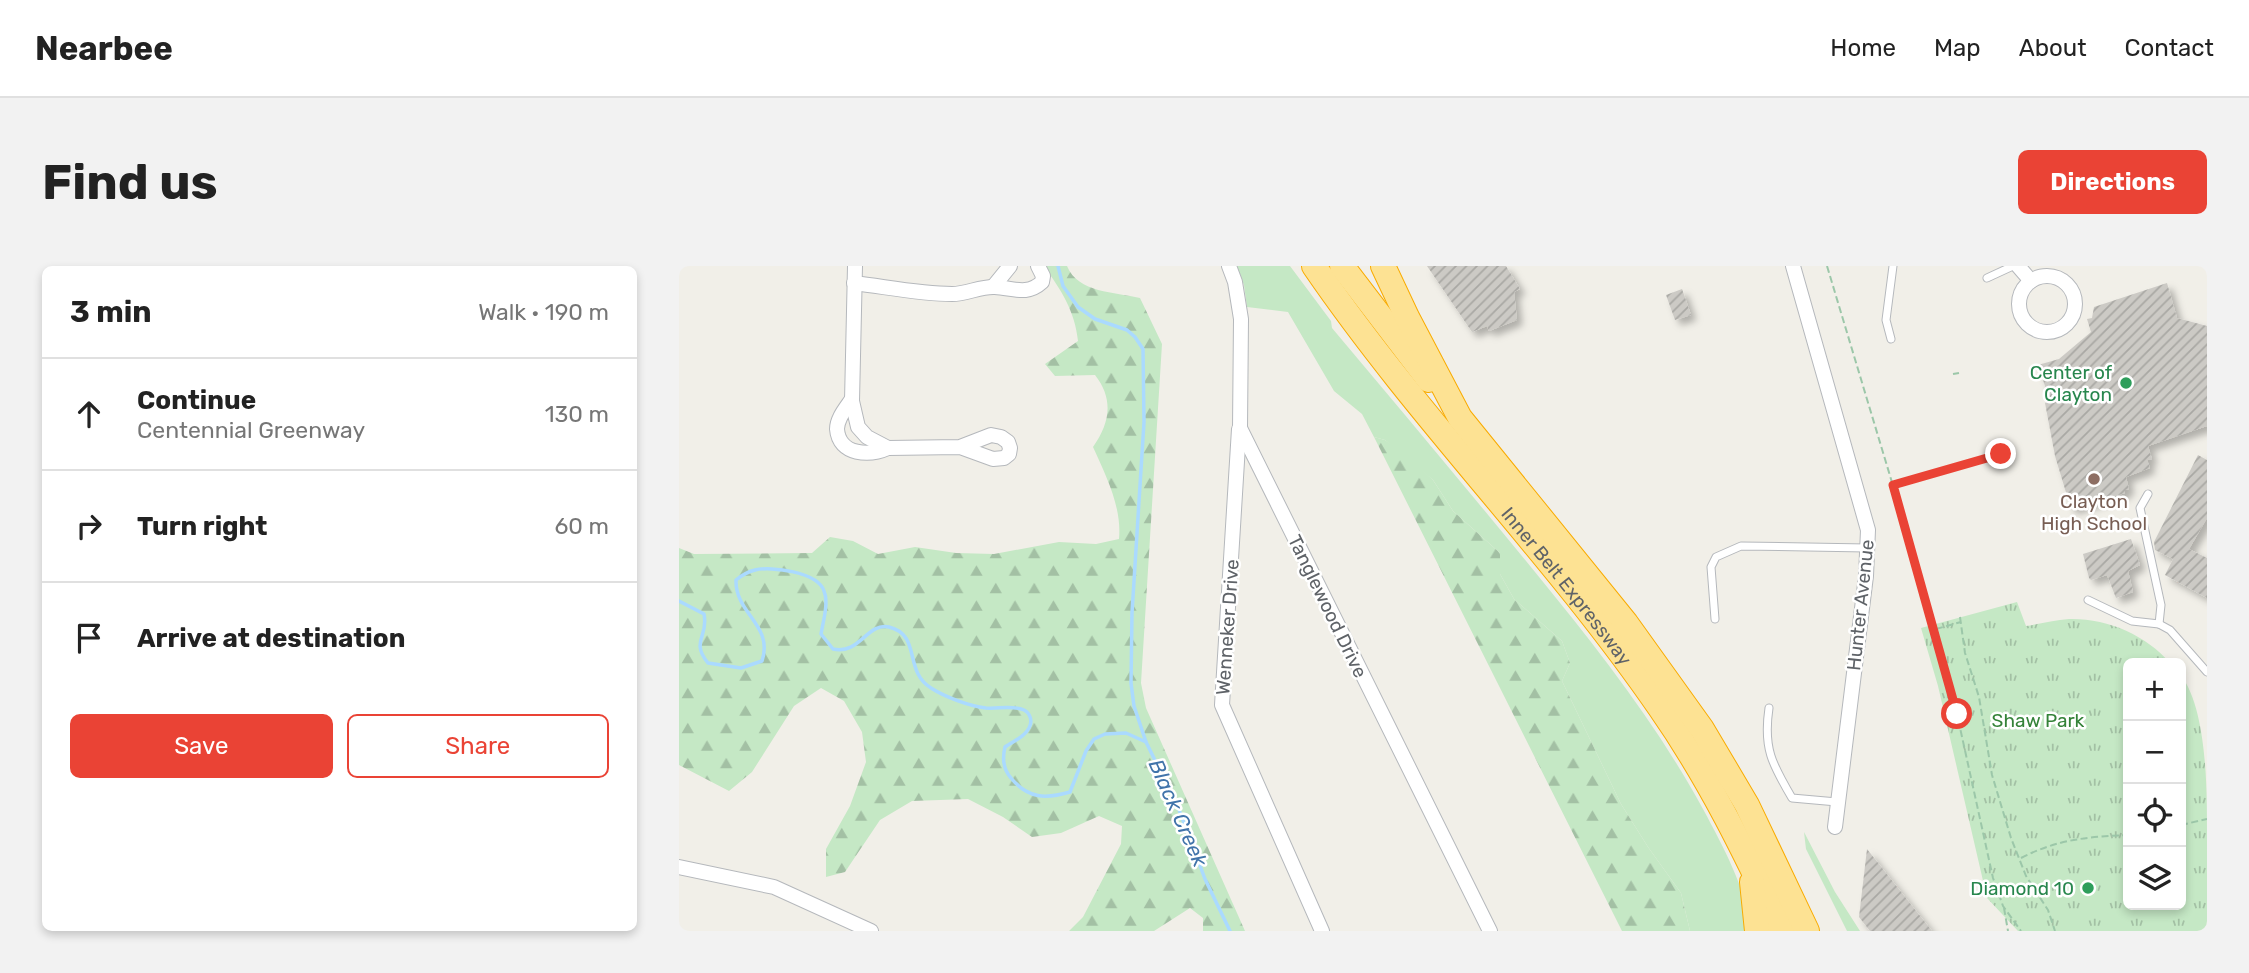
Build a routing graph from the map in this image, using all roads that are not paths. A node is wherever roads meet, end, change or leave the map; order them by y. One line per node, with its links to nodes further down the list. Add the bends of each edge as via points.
1 (855, 266): 14 (street)
2 (1010, 266): 15 (street)
3 (1038, 266): 15 (street, via 1042,282 1032,290)
4 (1229, 266): 20 (street, Tanglewood Drive, via 1241,319)
5 (1301, 266): 16 (highway)
6 (1314, 266): 16 (highway, Inner Belt Expressway)
7 (1342, 266): 19 (highway)
8 (1383, 266): 19 (highway)
9 (1793, 266): 24 (street, Hunter Avenue, via 1868,530)
10 (1893, 266): 17 (lane, via 1886,320)
11 (2015, 266): 12 (lane); 13 (street)
12 (1987, 278)
13 (2031, 281)
14 (854, 283): 15 (street, via 937,294); 18 (street)
15 (993, 287)
16 (1361, 332): 33 (highway, Inner Belt Expressway, via 1636,674 1708,783)
17 (1891, 339)
18 (852, 398): 22 (street, via 858,428); 22 (street, via 840,415 837,428 841,440 860,453)
19 (1461, 418): 31 (highway, Inner Belt Expressway, via 1653,658)
20 (1240, 428): 36 (street, Wenneker Drive, via 1222,705); 37 (street, Tanglewood Drive)
21 (960, 447): 22 (street)
22 (888, 448)
23 (2148, 494): 27 (lane, via 2140,508 2161,605)
24 (1867, 548): 26 (lane, via 1741,546 1716,557 1711,567); 30 (street, Hunter Avenue)
25 (2088, 600): 27 (lane, via 2133,621)
26 (1716, 619)
27 (2159, 624): 28 (lane)
28 (2207, 673)
29 (1769, 708): 30 (lane, via 1766,726 1772,765 1792,798)
30 (1837, 802): 32 (street, Hunter Avenue)
31 (1747, 805): 40 (highway, Inner Belt Expressway); 41 (highway)
32 (1835, 827)
33 (1749, 861): 38 (highway); 39 (highway, Inner Belt Expressway)
34 (679, 867): 35 (street, via 774,887)
35 (871, 931)
36 (1322, 931)
37 (1490, 931)
38 (1757, 931)
39 (1782, 931)
40 (1807, 931)
41 (1825, 931)

